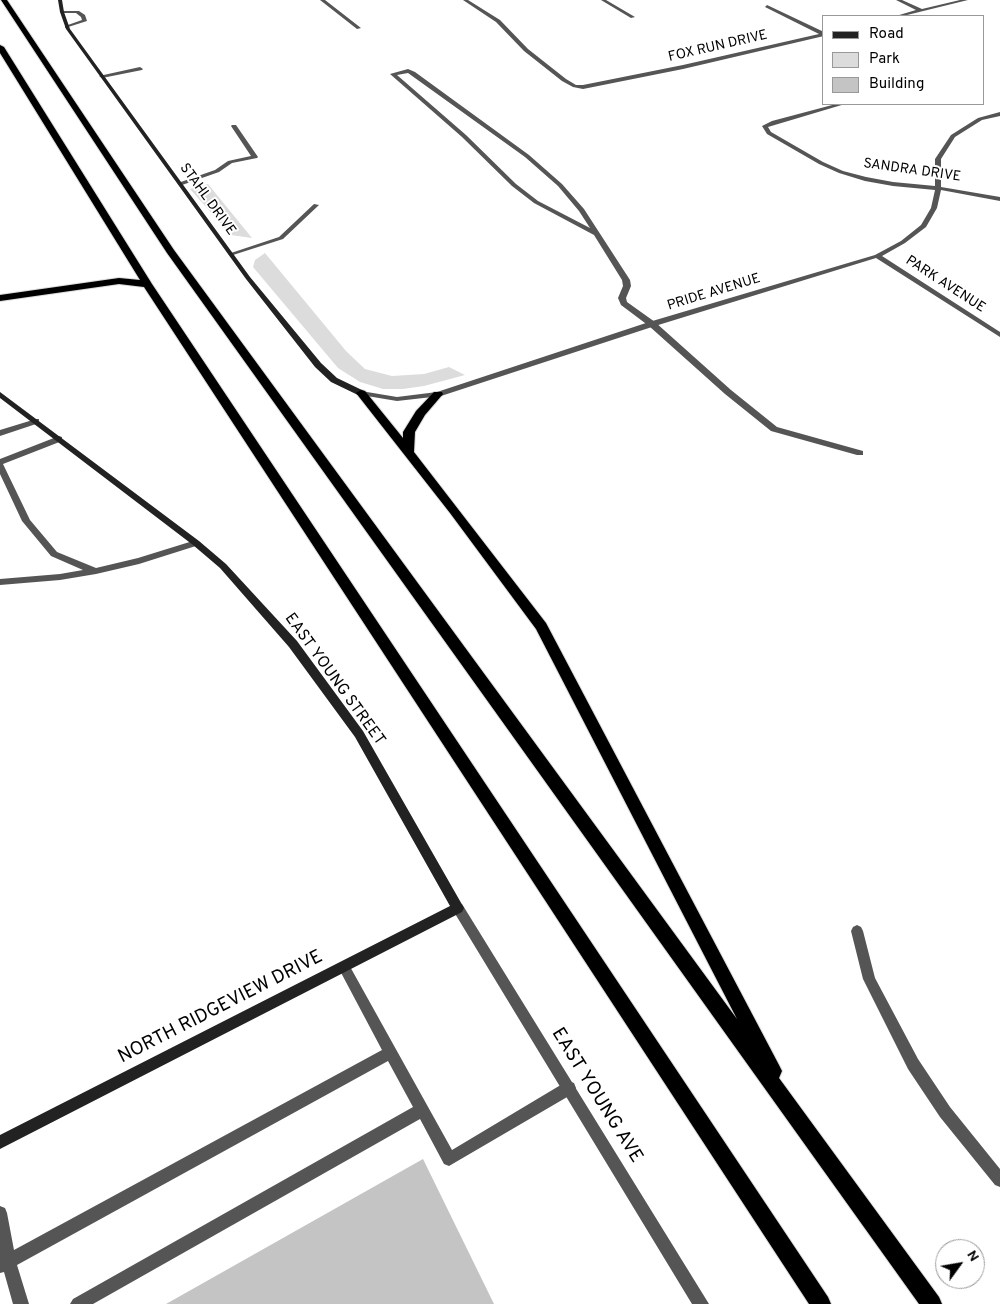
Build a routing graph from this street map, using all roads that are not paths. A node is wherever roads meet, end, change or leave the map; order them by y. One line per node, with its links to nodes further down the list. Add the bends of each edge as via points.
1 (4, 0): 52 (highway, via 170,251)
2 (60, 0): 10 (main road, STAHL DRIVE)
3 (324, 0): 14 (street)
4 (466, 0): 15 (street, FOX RUN DRIVE, via 492,16 526,50 575,86 589,87)
5 (603, 0): 12 (street)
6 (898, 0): 9 (street)
7 (966, 0): 9 (street)
8 (767, 6): 16 (street)
9 (922, 11): 11 (street)
10 (62, 12): 13 (main road, STAHL DRIVE); 13 (street, via 77,12 85,21)
11 (903, 15)
12 (633, 17)
13 (67, 27): 19 (main road, STAHL DRIVE)
14 (360, 28)
15 (822, 34)
16 (822, 34)
17 (0, 47): 30 (highway)
18 (140, 69): 19 (street)
19 (102, 76): 23 (main road, STAHL DRIVE)
20 (838, 105): 24 (street, SANDRA DRIVE, via 764,126 769,133 841,172 893,184)
21 (1000, 114): 24 (street, PRIDE AVENUE, via 980,120 953,136 938,159)
22 (234, 126): 23 (street, via 254,157 230,162 217,171)
23 (180, 184): 28 (main road, STAHL DRIVE)
24 (938, 188): 25 (street, SANDRA DRIVE); 29 (street, PRIDE AVENUE, via 934,208 924,226)
25 (1000, 199)
26 (316, 205): 28 (street, via 281,238)
27 (595, 233): 27 (street, via 582,210 560,185 527,156 413,73 408,70 392,74 536,202); 32 (street, via 626,280 624,303)
28 (231, 254): 34 (main road, STAHL DRIVE, via 318,365 334,380)
29 (877, 256): 32 (street, PRIDE AVENUE); 33 (street, PARK AVENUE)
30 (147, 284): 31 (highway, via 119,281); 60 (highway)
31 (0, 298)
32 (652, 324): 36 (street, PRIDE AVENUE); 40 (street, via 774,429)
33 (1000, 335)
34 (361, 393): 36 (street, PRIDE AVENUE, via 397,399); 41 (highway)
35 (0, 394): 37 (main road, EAST YOUNG STREET)
36 (438, 394): 41 (highway, via 420,413 409,432)
37 (36, 422): 38 (street); 39 (main road, EAST YOUNG STREET)
38 (0, 433)
39 (59, 439): 42 (street); 43 (main road, EAST YOUNG STREET)
40 (860, 453)
41 (408, 454): 52 (highway, via 541,626)
42 (0, 463): 44 (street, via 26,521 54,554)
43 (196, 543): 44 (street); 46 (main road, EAST YOUNG STREET, via 223,566 293,644 359,734)
44 (96, 571): 45 (street)
45 (0, 582)
46 (458, 908): 48 (main road, NORTH RIDGEVIEW DRIVE); 50 (street, EAST YOUNG AVE)
47 (857, 931): 54 (street, via 869,979 913,1064 945,1112)
48 (344, 966): 49 (street); 53 (main road, NORTH RIDGEVIEW DRIVE)
49 (390, 1053): 51 (street); 56 (street)
50 (569, 1088): 51 (street, via 448,1159); 59 (street, EAST YOUNG AVE)
51 (422, 1110): 58 (street)
52 (796, 1114): 61 (highway)
53 (0, 1142)
54 (1000, 1180)
55 (0, 1213): 56 (street)
56 (4, 1264): 57 (street)
57 (20, 1304)
58 (78, 1304)
59 (701, 1304)
60 (821, 1304)
61 (932, 1304)

